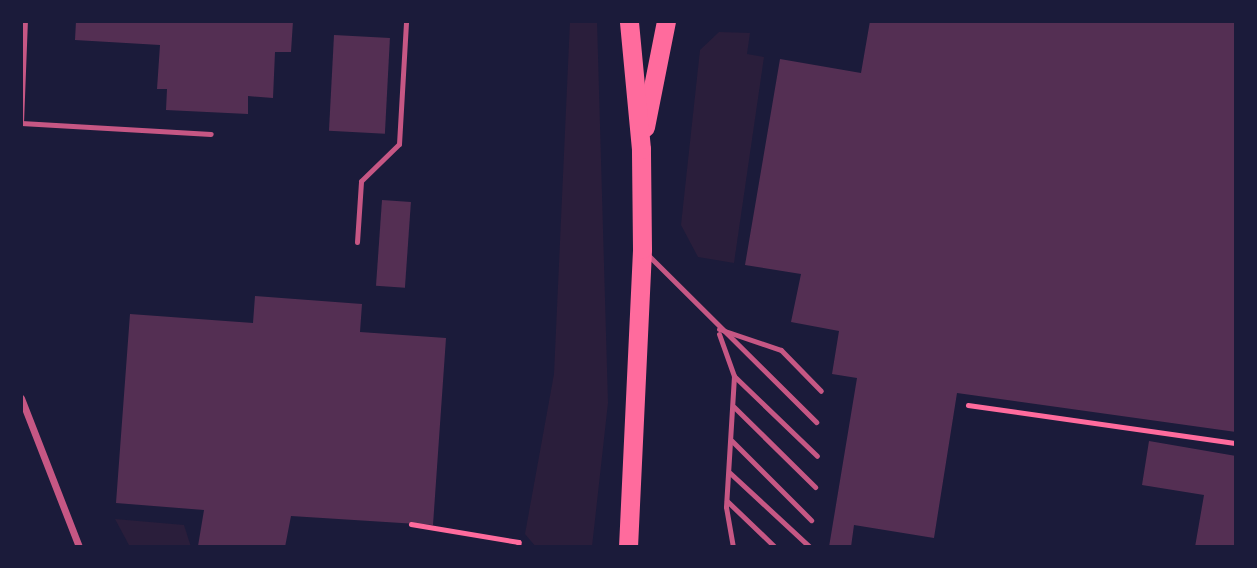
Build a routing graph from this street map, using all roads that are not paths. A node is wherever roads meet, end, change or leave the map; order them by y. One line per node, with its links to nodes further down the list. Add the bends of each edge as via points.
1 (25, 21): 5 (lane)
2 (405, 21): 8 (lane, via 399,144 360,181)
3 (629, 21): 7 (highway)
4 (666, 21): 7 (highway)
5 (21, 123): 6 (lane)
6 (211, 134)
7 (641, 149): 9 (highway)
8 (357, 242)
9 (642, 249): 10 (lane); 23 (highway)
10 (716, 329): 11 (lane); 12 (lane, via 781,350); 15 (lane)
11 (734, 376): 14 (lane); 17 (lane)
12 (821, 391)
13 (21, 398): 22 (street)
14 (734, 407): 16 (lane); 19 (lane)
15 (816, 422)
16 (732, 441): 18 (lane); 21 (lane)
17 (817, 456)
18 (729, 472): 20 (lane); 26 (lane)
19 (815, 487)
20 (727, 500): 24 (lane); 25 (lane)
21 (811, 520)
22 (79, 547)
23 (628, 547)
24 (733, 547)
25 (775, 547)
26 (810, 547)

